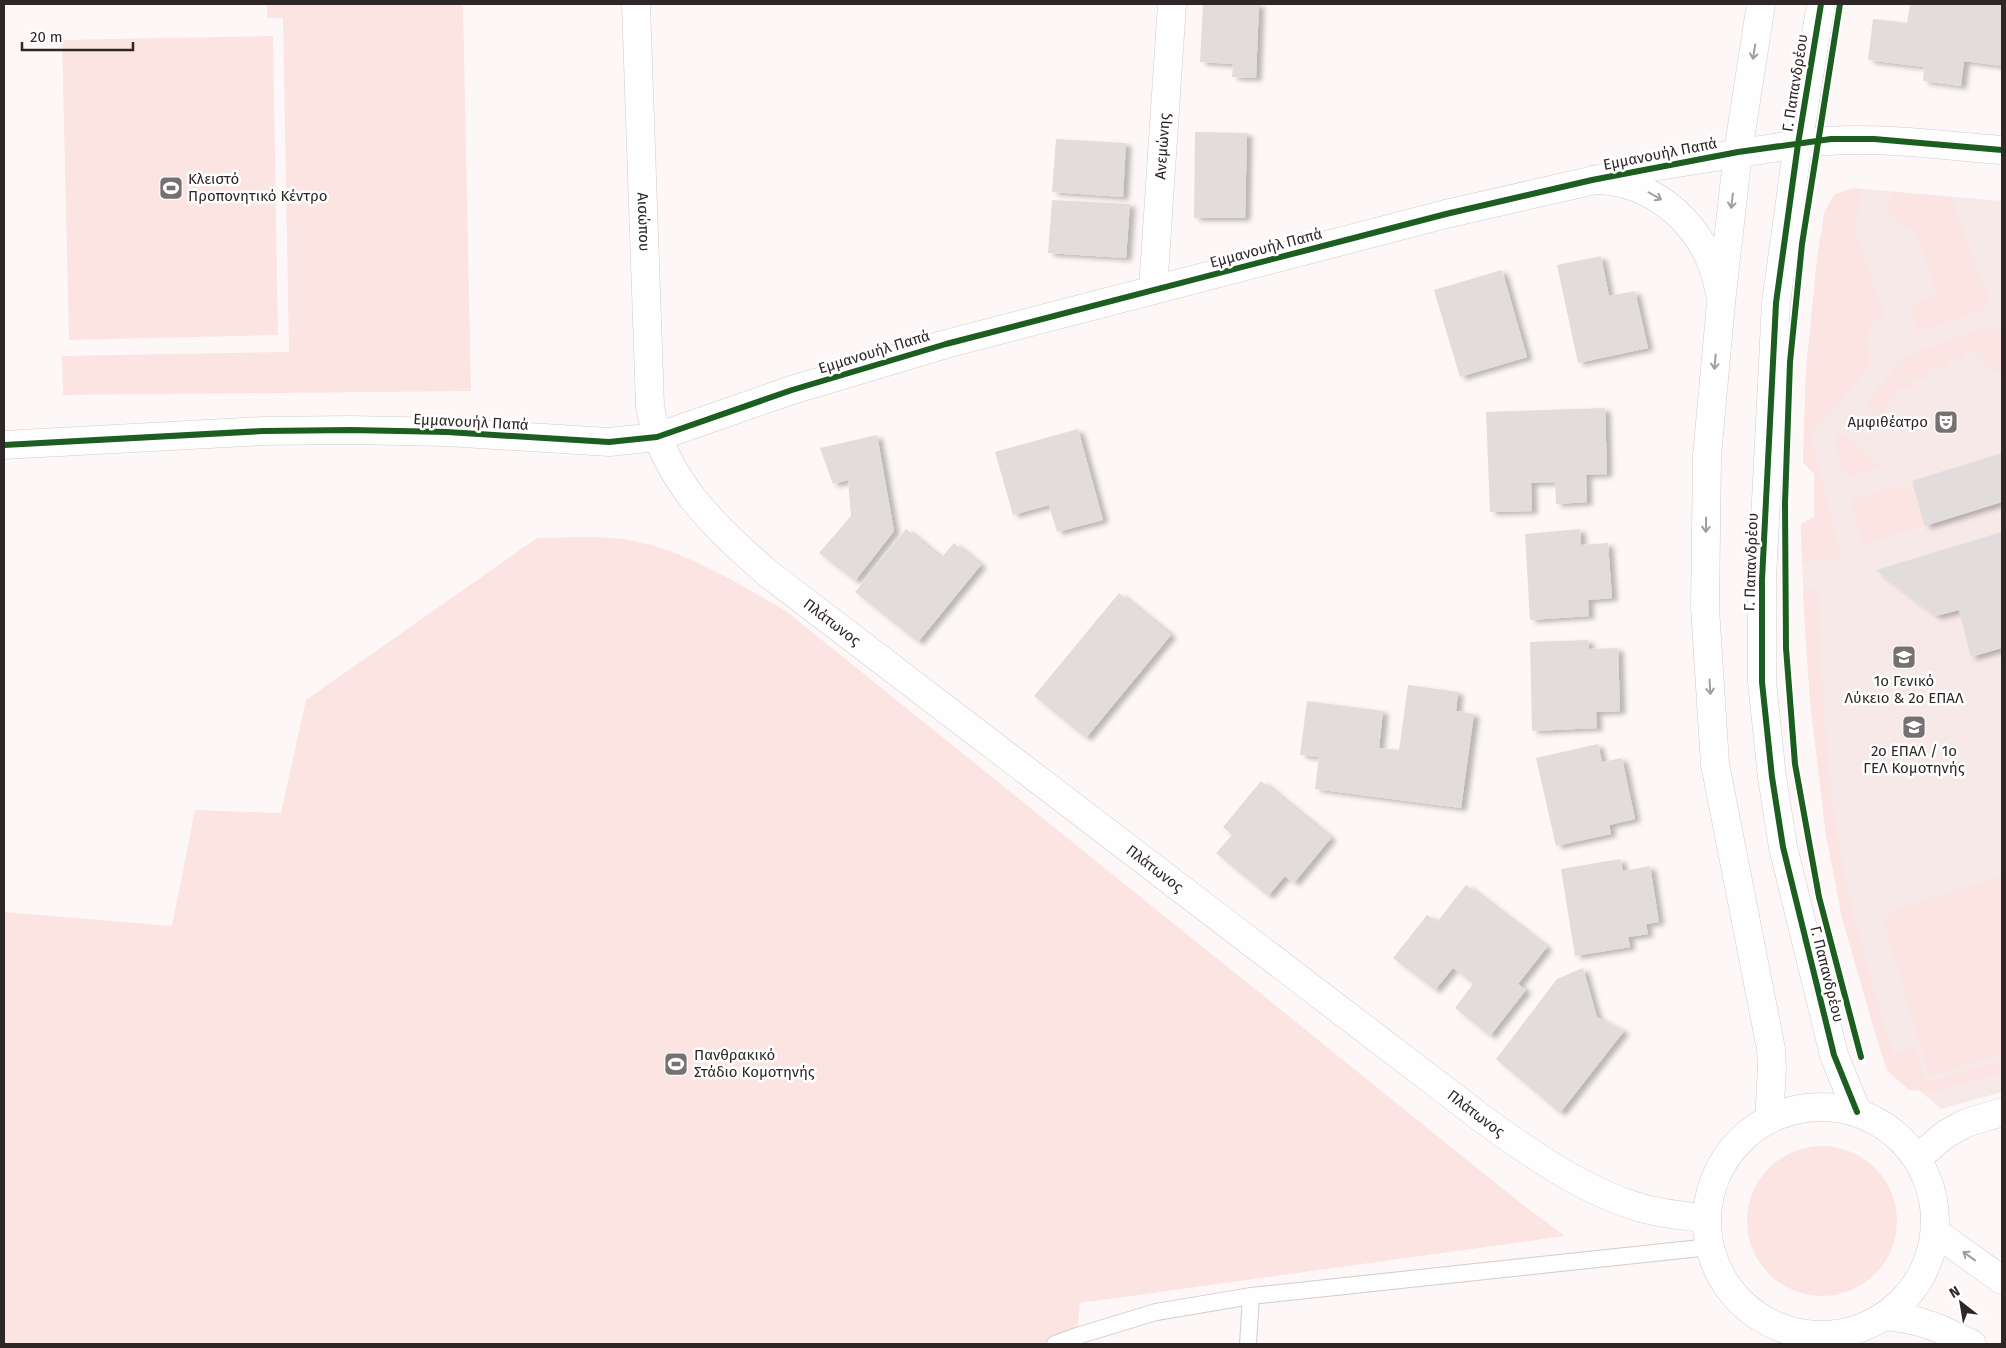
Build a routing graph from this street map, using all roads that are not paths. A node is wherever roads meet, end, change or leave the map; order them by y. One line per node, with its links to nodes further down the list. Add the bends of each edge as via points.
1 (636, 4): 11 (street, Αισώπου, via 648,376)
2 (1172, 4): 9 (street, Ανεμώνης)
3 (1761, 4): 7 (street, one-way to 7)
4 (1821, 4): 5 (street, Γ. Παπανδρέου)
5 (1798, 144): 6 (street, Εμμανουήλ Παπά, via 1874,138); 7 (street, Εμμανουήλ Παπά); 13 (street, Γ. Παπανδρέου, via 1776,303 1762,580 1762,682 1783,847 1834,1055)
6 (2002, 150)
7 (1738, 152): 8 (street, Εμμανουήλ Παπά); 10 (street, one-way to 10)
8 (1592, 180): 9 (street, Εμμανουήλ Παπά, via 1446,214); 10 (street, one-way to 10, via 1609,180 1638,188 1659,198 1676,212 1706,252 1714,271)
9 (1153, 290): 11 (street, Εμμανουήλ Παπά, via 887,361 792,390)
10 (1720, 302): 15 (street, one-way to 15, via 1707,456 1706,628 1715,764 1771,1049)
11 (657, 438): 12 (street, Εμμανουήλ Παπά, via 610,442 351,430 263,431); 17 (street, Πλάτωνος, via 676,476 704,513 734,545 770,575 1488,1123 1530,1153 1606,1195 1635,1207)
12 (4, 444)
13 (1857, 1112): 15 (street, via 1835,1107 1812,1107 1790,1111); 16 (street, via 1891,1130)
14 (2002, 1112): 16 (street, via 1966,1123 1946,1134)
15 (1769, 1120): 17 (street, via 1752,1130 1724,1160 1709,1198)
16 (1917, 1158): 18 (street, via 1932,1194 1936,1212)
17 (1707, 1219): 19 (street)
18 (1935, 1232): 20 (street, one-way to 18); 22 (street, via 1925,1269 1915,1286)
19 (1710, 1247): 21 (lane); 24 (street, via 1724,1281 1748,1309 1779,1327)
20 (2002, 1280)
21 (1251, 1296): 23 (lane, via 1156,1312); 26 (lane)
22 (1884, 1316): 24 (street, via 1854,1330); 27 (street, via 1924,1322)
23 (1076, 1340): 25 (lane)
24 (1817, 1340)
25 (1055, 1344)
26 (1248, 1344)
27 (1972, 1344)

